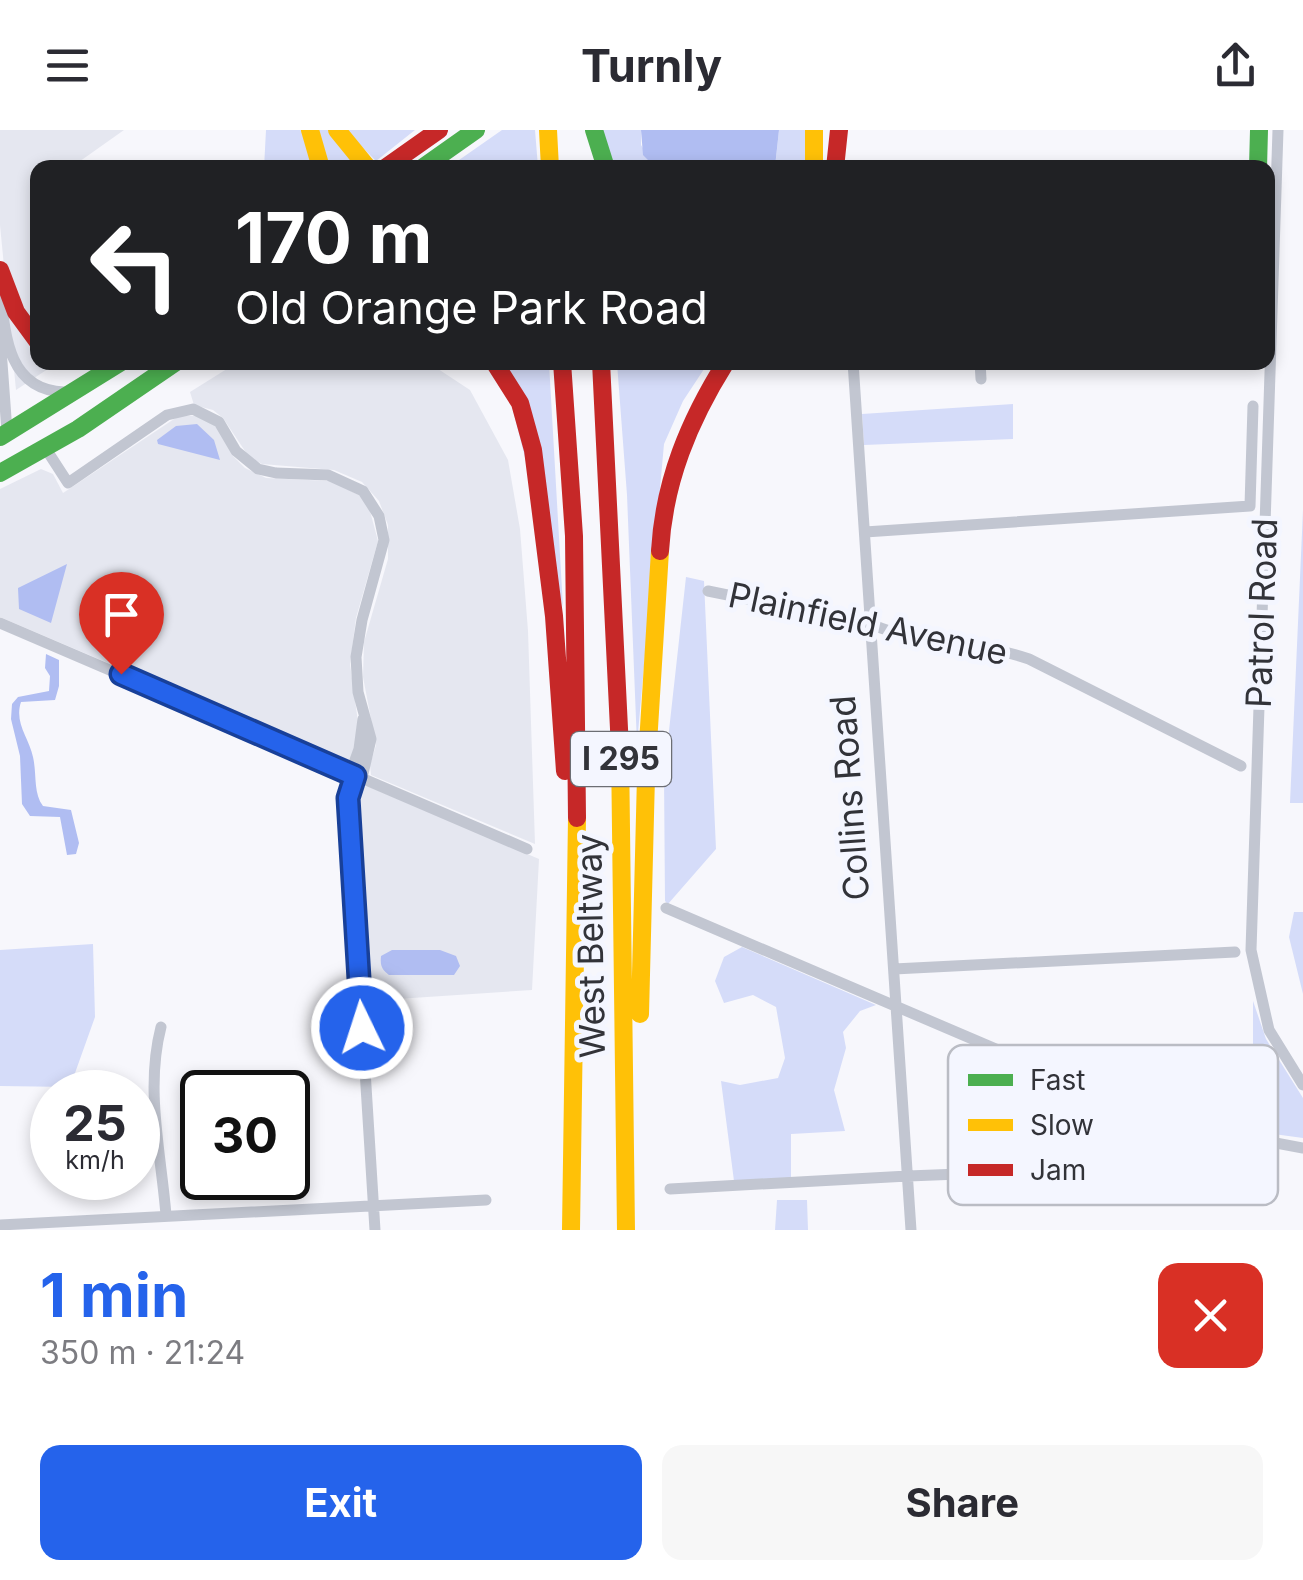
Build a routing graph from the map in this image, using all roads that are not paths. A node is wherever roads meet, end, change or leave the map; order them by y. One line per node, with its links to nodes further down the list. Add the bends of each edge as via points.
1 (310, 130): 12 (main road)
2 (337, 130): 13 (main road)
3 (438, 130): 14 (main road)
4 (476, 130): 15 (main road)
5 (548, 130): 16 (main road)
6 (585, 130): 17 (main road)
7 (594, 130): 18 (main road)
8 (814, 130): 19 (main road)
9 (839, 130): 20 (main road)
10 (1260, 130): 21 (main road)
11 (1278, 130): 22 (street, Patrol Road)
12 (319, 160)
13 (361, 160)
14 (396, 160)
15 (433, 160)
16 (550, 160)
17 (587, 160)
18 (603, 160)
19 (814, 160)
20 (836, 160)
21 (1258, 160)
22 (1275, 221)
23 (0, 270): 25 (main road)
24 (0, 280): 26 (street)
25 (30, 331)
26 (5, 333): 37 (street, via 14,360 36,386); 40 (street)
27 (110, 370): 37 (main road)
28 (164, 370): 39 (main road)
29 (499, 370): 51 (main road, via 520,403 534,450 554,616)
30 (563, 370): 51 (main road, West Beltway / I 295, via 574,536)
31 (600, 370): 60 (main road, West Beltway / I 295, via 618,692)
32 (721, 370): 60 (main road, via 684,437 662,512 646,776 640,1072)
33 (853, 370): 43 (street, Collins Road)
34 (980, 370): 36 (street)
35 (1270, 370): 57 (street, Patrol Road, via 1251,950 1269,1030)
36 (980, 379)
37 (77, 392): 39 (main road); 40 (main road)
38 (1253, 406): 43 (street, via 1250,506)
39 (96, 416): 41 (main road)
40 (4, 434)
41 (46, 448): 42 (main road); 48 (street, via 68,482 167,415 193,410 219,422 236,451 258,469 328,475 363,490 384,540 356,657 364,719)
42 (0, 473)
43 (865, 532): 46 (street, Collins Road)
44 (708, 591): 46 (street, Plainfield Avenue)
45 (0, 623): 48 (street)
46 (871, 624): 47 (street, Plainfield Avenue, via 1029,659); 53 (street, Collins Road)
47 (1241, 766)
48 (356, 776): 49 (street); 65 (street, via 348,798)
49 (527, 849)
50 (666, 908): 54 (street)
51 (576, 919): 69 (main road, West Beltway / I 295)
52 (1236, 952): 53 (street)
53 (894, 968): 54 (street, Collins Road)
54 (896, 1007): 56 (street); 62 (street, Collins Road)
55 (161, 1026): 66 (street, via 155,1125)
56 (985, 1045)
57 (1303, 1084)
58 (1278, 1143): 59 (street)
59 (1303, 1148)
60 (628, 1156): 70 (main road, West Beltway / I 295)
61 (948, 1174): 62 (street)
62 (908, 1176): 63 (street); 71 (street, Collins Road)
63 (670, 1189)
64 (486, 1200): 65 (street)
65 (374, 1205): 66 (street); 68 (street)
66 (161, 1220): 67 (street)
67 (0, 1225)
68 (375, 1230)
69 (571, 1230)
70 (626, 1230)
71 (912, 1230)

